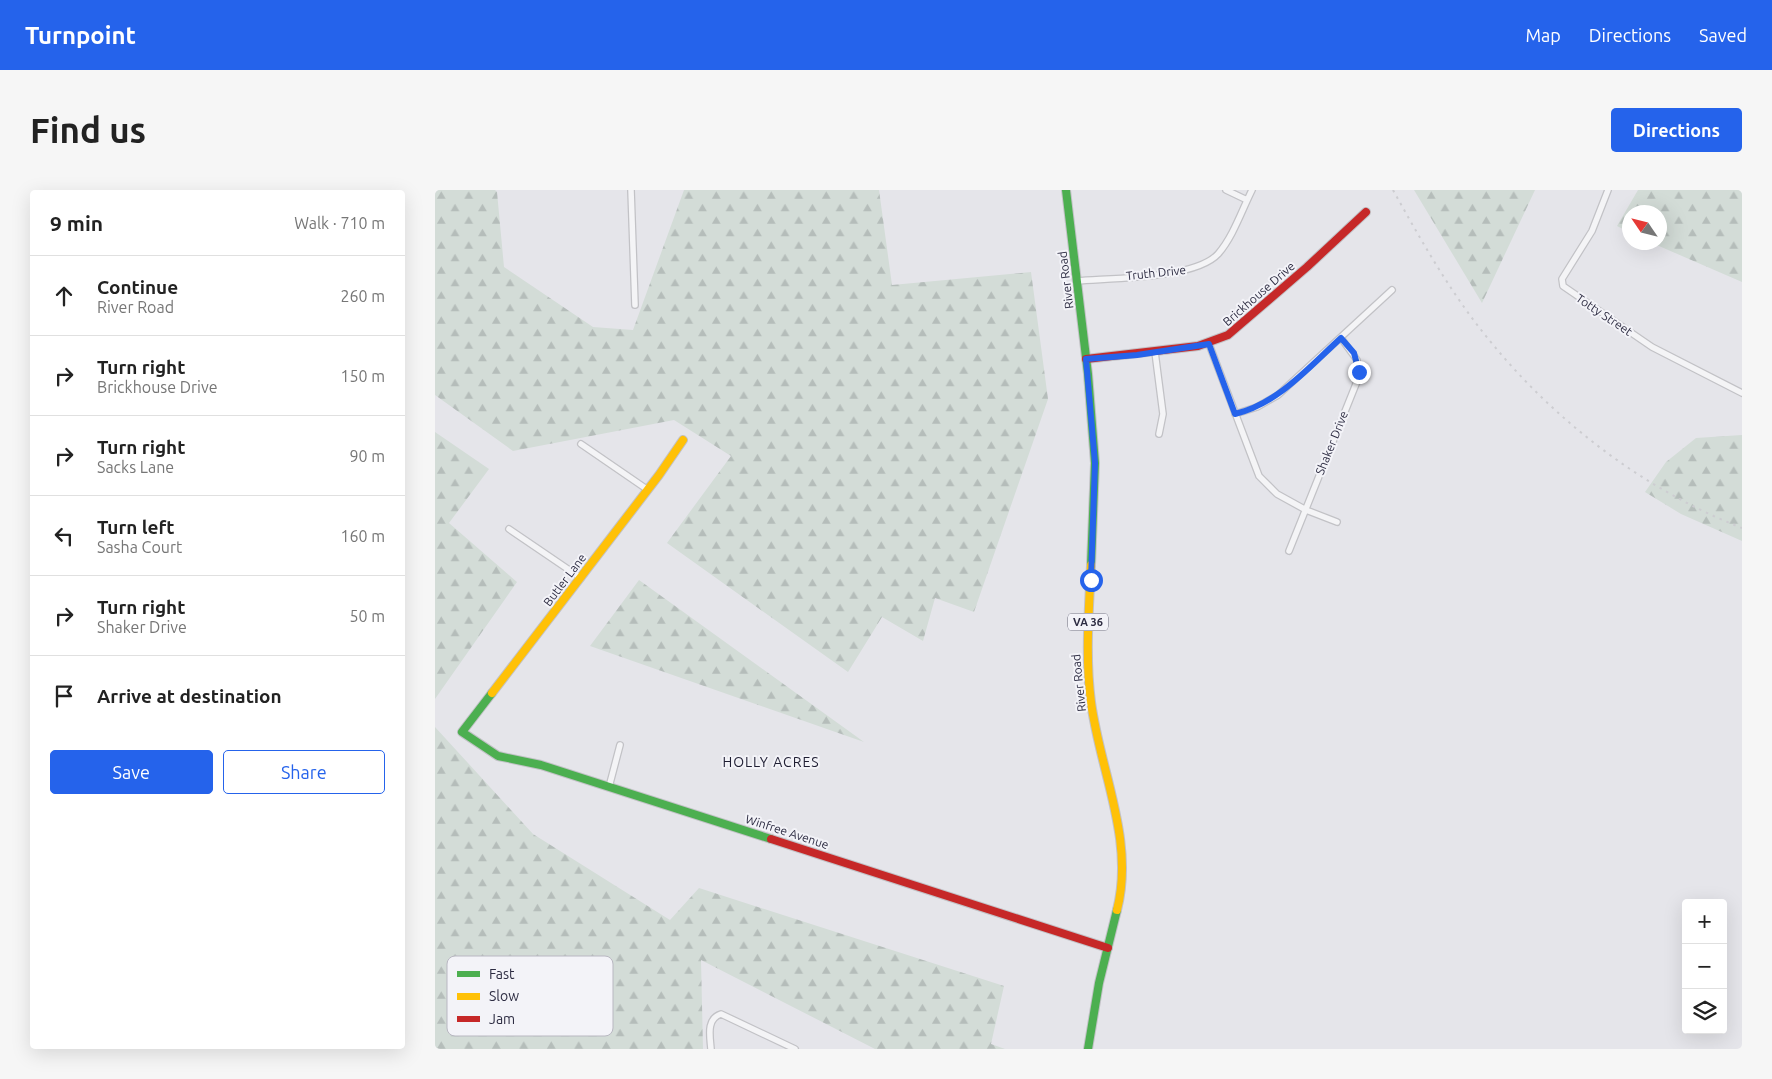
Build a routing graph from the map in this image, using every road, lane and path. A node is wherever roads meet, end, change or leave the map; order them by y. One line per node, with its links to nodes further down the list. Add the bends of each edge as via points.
1 (631, 190): 10 (street)
2 (1066, 190): 8 (street, River Road / VA 36)
3 (1226, 190): 6 (street)
4 (1252, 190): 6 (street, Truth Drive)
5 (1608, 190): 15 (street, Totty Street, via 1592,231 1562,279 1563,286 1653,347)
6 (1247, 200): 8 (street, Truth Drive, via 1222,249 1204,265 1167,273)
7 (1366, 212): 12 (street, Brickhouse Drive, via 1237,329)
8 (1077, 281): 14 (street, River Road / VA 36)
9 (1392, 290): 11 (street)
10 (635, 305)
11 (1341, 338): 16 (street, via 1278,395); 21 (street, Shaker Drive, via 1357,360 1358,379)
12 (1209, 344): 13 (street, Brickhouse Drive); 16 (street)
13 (1155, 352): 14 (street, Brickhouse Drive); 17 (street, via 1163,414)
14 (1086, 359): 29 (street, River Road / VA 36, via 1096,482 1087,669 1091,704 1123,861 1121,891)
15 (1742, 393)
16 (1235, 414): 21 (street, via 1259,476 1277,494)
17 (1159, 434)
18 (683, 440): 20 (street, Butler Lane)
19 (581, 444): 20 (street)
20 (648, 490): 25 (street, Butler Lane)
21 (1306, 510): 22 (street); 24 (street, Shaker Drive)
22 (1337, 522)
23 (509, 529): 25 (street)
24 (1289, 551)
25 (581, 578): 26 (street, Butler Lane)
26 (462, 732): 28 (street, Winfree Avenue, via 508,759 541,765)
27 (620, 745): 28 (street)
28 (609, 787): 29 (street, Winfree Avenue)
29 (1109, 948): 32 (street, River Road / VA 36)
30 (711, 1049): 31 (street, via 710,1023 714,1017 725,1014)
31 (795, 1049)
32 (1088, 1049)

